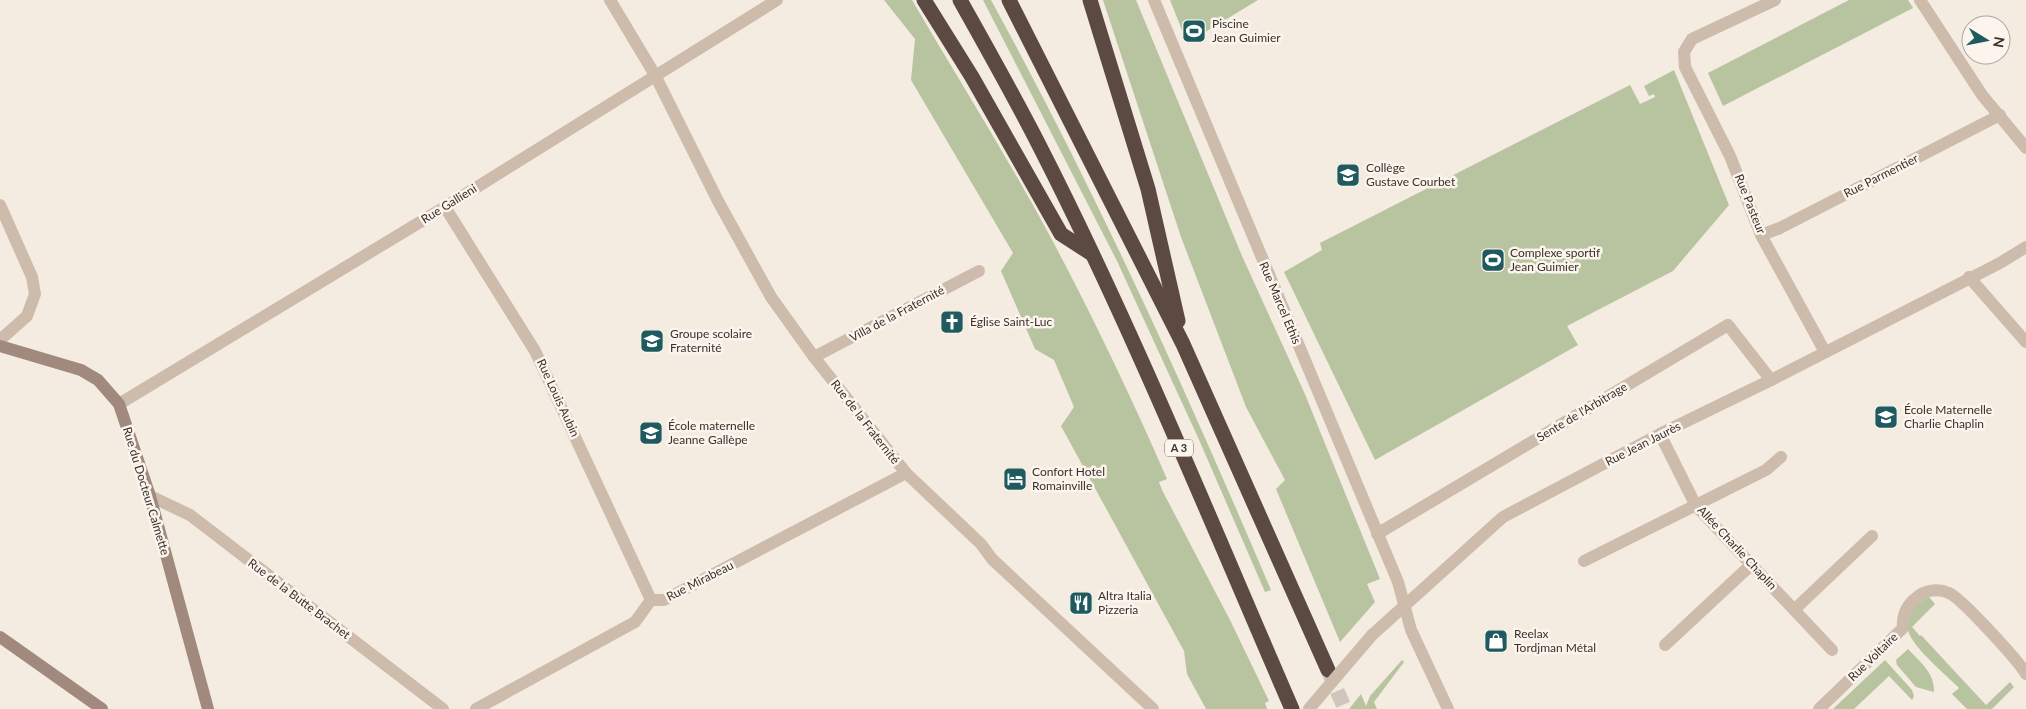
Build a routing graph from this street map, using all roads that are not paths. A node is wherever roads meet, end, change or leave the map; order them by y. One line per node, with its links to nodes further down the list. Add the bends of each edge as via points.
1 (610, 0): 10 (street, Rue de la Fraternité)
2 (777, 0): 10 (street, Rue Gallieni)
3 (924, 0): 17 (highway, via 972,77 1061,234)
4 (960, 0): 17 (highway, A 3, via 1039,145)
5 (1009, 0): 22 (highway)
6 (1090, 0): 22 (highway, via 1148,189)
7 (1154, 0): 33 (street, Rue Marcel Ethis)
8 (1775, 0): 15 (street, Rue Pasteur, via 1692,39 1684,52 1685,67 1730,156)
9 (1920, 0): 11 (street, via 1982,94)
10 (655, 75): 14 (street, Rue Gallieni); 25 (street, Rue de la Fraternité, via 718,201 771,297)
11 (2000, 115): 12 (street); 15 (street, Rue Parmentier)
12 (2026, 148)
13 (0, 205): 20 (street, via 32,277 35,294 27,316)
14 (445, 207): 27 (street, Rue Gallieni); 37 (street, Rue Louis Aubin, via 536,351)
15 (1761, 235): 24 (street, Rue Pasteur)
16 (2026, 247): 19 (street, Rue Jean Jaurès)
17 (1092, 254): 50 (highway, A 3)
18 (979, 271): 25 (street, Villa de la Fraternité)
19 (1969, 277): 21 (street); 24 (street, Rue Jean Jaurès)
20 (0, 340)
21 (2026, 342)
22 (1183, 344): 43 (highway)
23 (0, 346): 27 (main road, Rue du Docteur Calmette, via 81,370 98,380)
24 (1825, 352): 26 (street, Rue Jean Jaurès)
25 (814, 358): 30 (street, Rue de la Fraternité)
26 (1771, 380): 28 (street, Rue Jean Jaurès); 33 (street, Sente de l'Arbitrage, via 1728,325)
27 (119, 404): 31 (main road, Rue du Docteur Calmette)
28 (1660, 434): 32 (street, Allée Charlie Chaplin); 38 (street, Rue Jean Jaurès, via 1503,517)
29 (1780, 458): 32 (street, via 1766,470)
30 (906, 473): 37 (street, Rue Mirabeau, via 664,600); 49 (street, Rue de la Fraternité, via 981,544 992,559)
31 (150, 496): 46 (main road, Rue du Docteur Calmette); 47 (street, Rue de la Butte Brachet, via 190,515)
32 (1696, 506): 35 (street); 36 (street, Allée Charlie Chaplin)
33 (1377, 534): 38 (street, Rue Marcel Ethis)
34 (1872, 536): 39 (street)
35 (1584, 561)
36 (1752, 564): 39 (street, Allée Charlie Chaplin); 41 (street)
37 (651, 600): 48 (street, Rue Mirabeau, via 635,622)
38 (1405, 605): 51 (street, Rue Jean Jaurès, bridge, via 1372,635); 52 (street, Rue Marcel Ethis, via 1411,630)
39 (1795, 609): 42 (street, Allée Charlie Chaplin)
40 (0, 637): 45 (main road)
41 (1665, 645)
42 (1832, 650)
43 (1328, 670)
44 (2026, 674): 53 (street, Rue Voltaire, via 1959,600 1943,591 1927,592 1908,605 1903,628)
45 (102, 709)
46 (208, 709)
47 (443, 709)
48 (476, 709)
49 (1153, 709)
50 (1292, 709)
51 (1310, 709)
52 (1448, 709)
53 (1819, 709)

